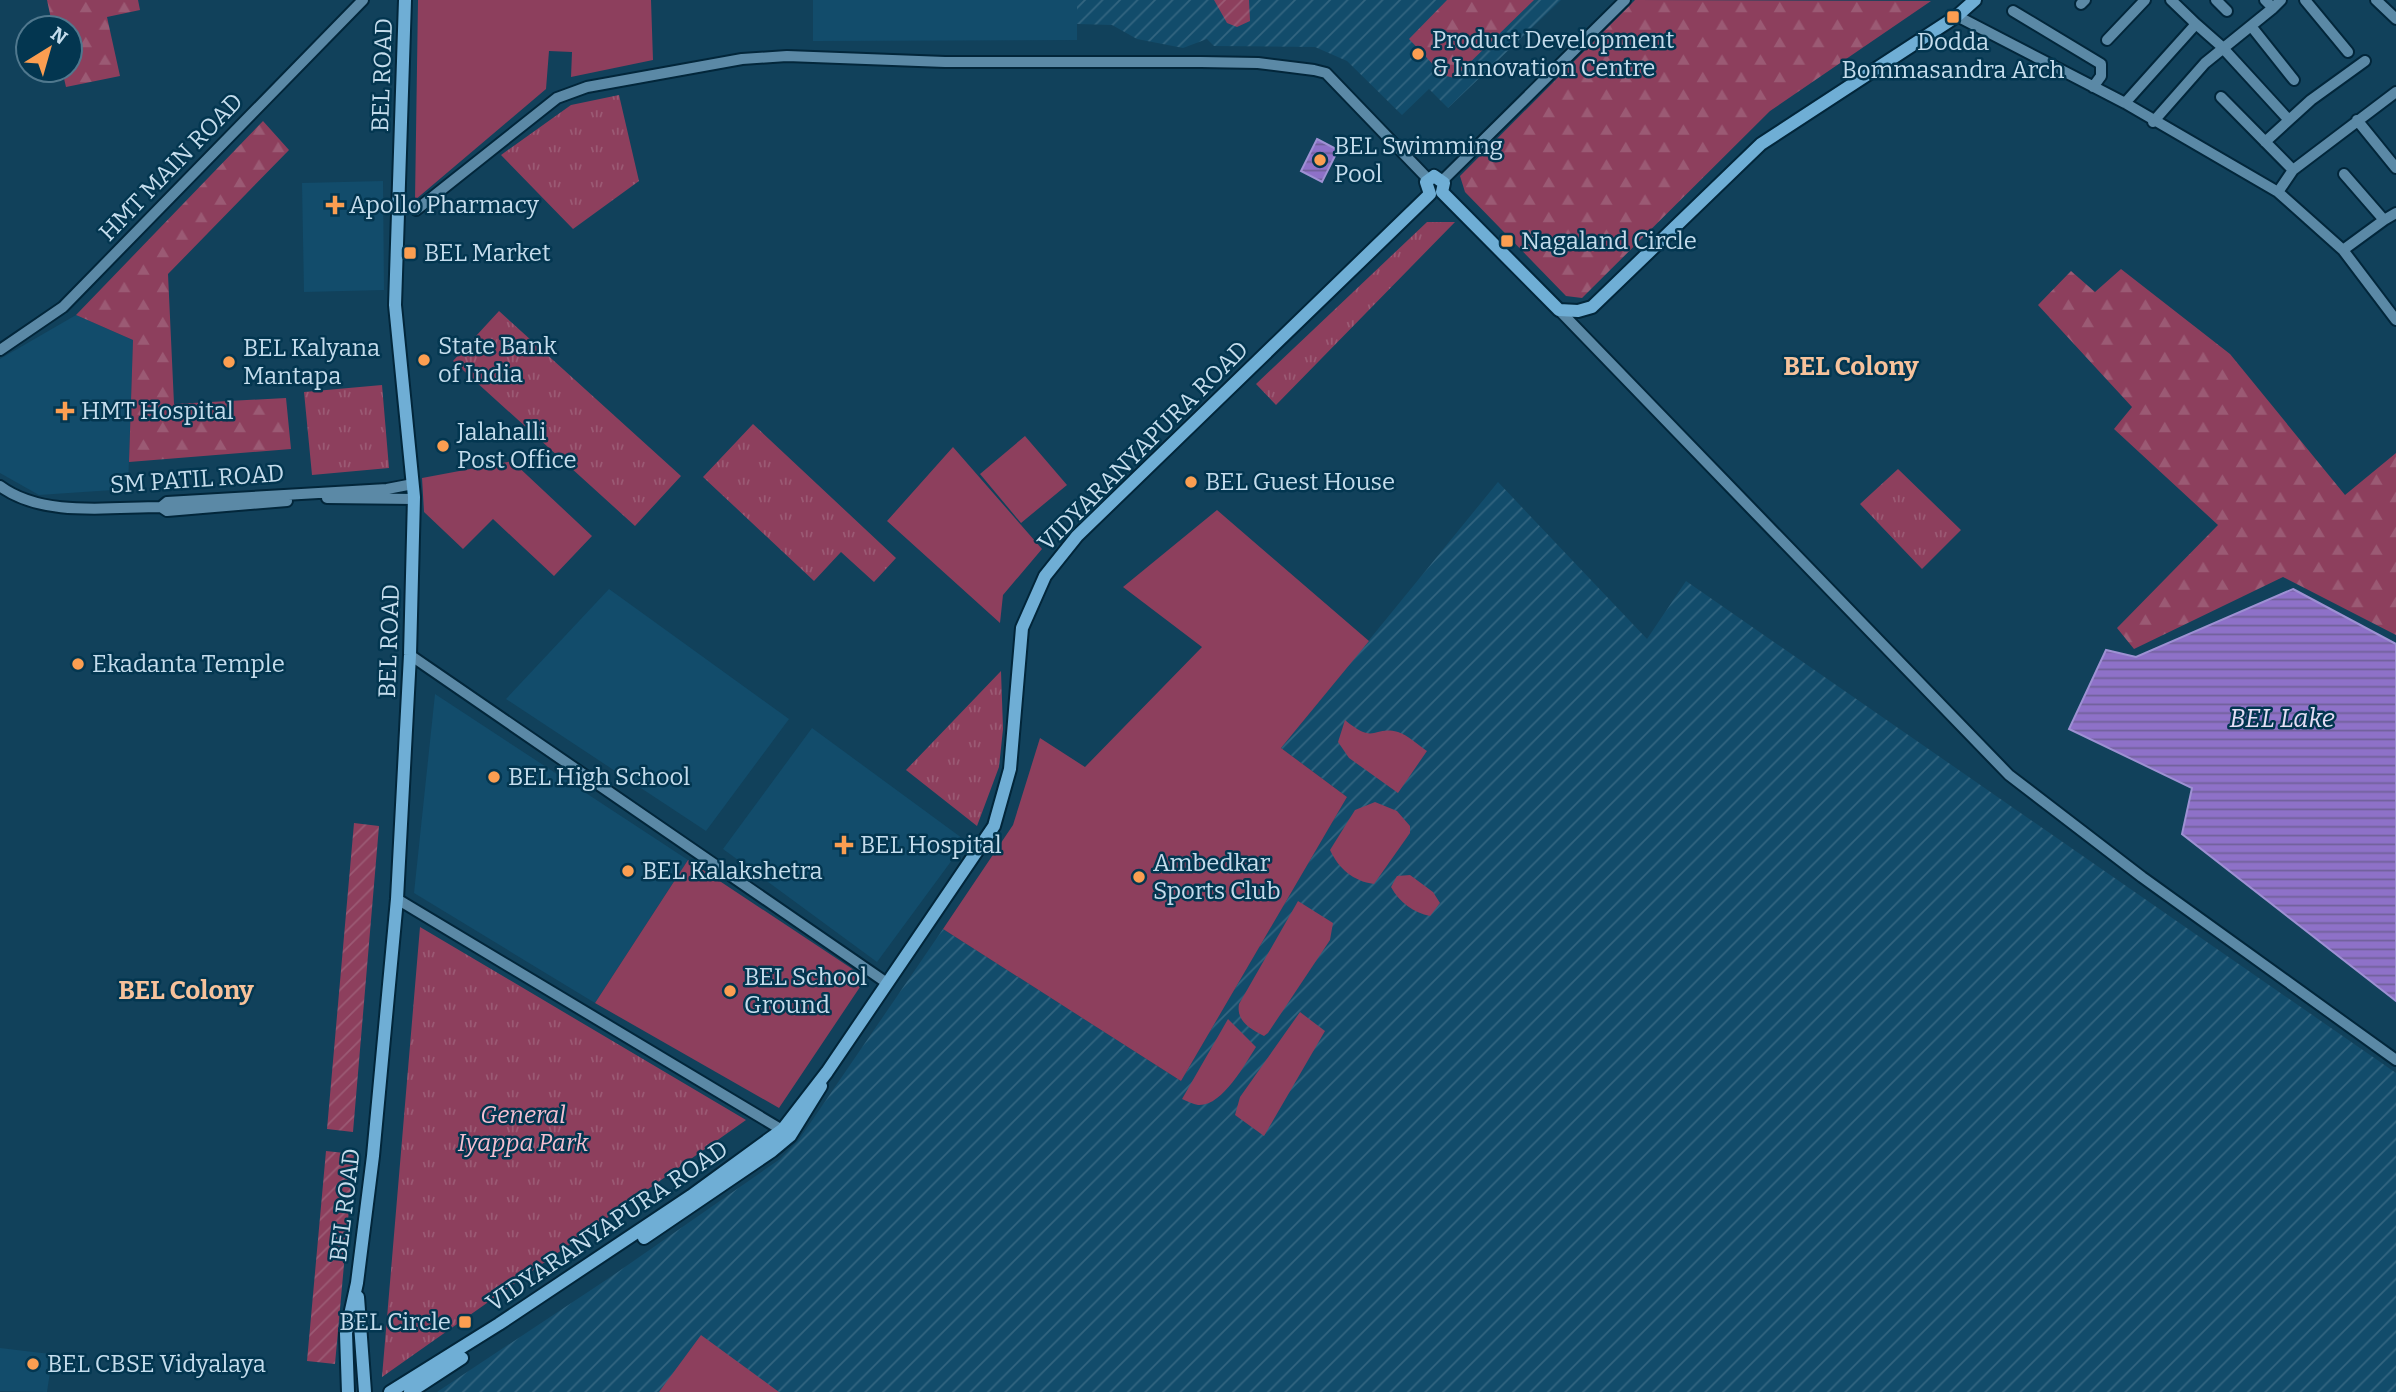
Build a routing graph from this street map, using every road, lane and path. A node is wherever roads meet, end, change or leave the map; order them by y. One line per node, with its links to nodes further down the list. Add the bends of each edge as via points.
1 (363, 0): 42 (street, HMT MAIN ROAD, via 64,307)
2 (405, 0): 43 (main road, BEL ROAD, via 395,305)
3 (1625, 0): 34 (street)
4 (2145, 0): 17 (street)
5 (2171, 0): 15 (street)
6 (2216, 0): 12 (street)
7 (2379, 1): 14 (street)
8 (1969, 2): 13 (main road)
9 (2312, 2): 19 (street)
10 (2273, 3): 16 (street)
11 (2013, 11): 22 (street, via 2101,64 2101,76)
12 (2227, 11)
13 (1957, 16): 22 (street); 40 (main road, via 1761,144 1592,307)
14 (2396, 19)
15 (2196, 24): 18 (street); 25 (street)
16 (2251, 26): 18 (street); 21 (street)
17 (2107, 40)
18 (2223, 48): 26 (street); 28 (street)
19 (2348, 52)
20 (2365, 61): 26 (street)
21 (2294, 80)
22 (2093, 87): 25 (street)
23 (2396, 92): 27 (street)
24 (2221, 97): 29 (street)
25 (2125, 103): 28 (street)
26 (2288, 119): 29 (street)
27 (2357, 120): 30 (street); 31 (street)
28 (2153, 122): 35 (street)
29 (2265, 142): 31 (street)
30 (2396, 168)
31 (2293, 170): 35 (street)
32 (2344, 174): 38 (street)
33 (1428, 179): 34 (main road, via 1425,185); 36 (street, via 1326,73 1314,70 1236,63 768,56 573,91 546,105)
34 (1438, 189): 40 (main road); 49 (main road, VIDYARANYAPURA ROAD, via 1077,536 1045,576 1021,628 1011,760 994,826)
35 (2278, 192): 39 (street)
36 (416, 210)
37 (2396, 212): 38 (street)
38 (2384, 220): 39 (street)
39 (2343, 250): 41 (street)
40 (1559, 310): 50 (street, via 2009,775 2142,877)
41 (2396, 320)
42 (0, 350)
43 (413, 484): 45 (main road, BEL ROAD); 46 (street, SM PATIL ROAD, via 167,502)
44 (0, 486): 46 (street, SM PATIL ROAD, via 11,495 42,504)
45 (414, 499): 46 (street, SM PATIL ROAD, via 297,500 167,511); 47 (main road, BEL ROAD)
46 (161, 507)
47 (410, 656): 48 (main road, BEL ROAD); 49 (street)
48 (397, 899): 51 (street); 52 (main road, BEL ROAD)
49 (887, 983): 51 (main road, VIDYARANYAPURA ROAD, via 827,1072 818,1093)
50 (2396, 1059)
51 (786, 1133): 55 (main road, VIDYARANYAPURA ROAD); 56 (main road, VIDYARANYAPURA ROAD, via 697,1203)
52 (357, 1283): 53 (main road, BEL ROAD, via 346,1334); 54 (main road, BEL ROAD)
53 (348, 1392)
54 (365, 1392)
55 (390, 1392)
56 (410, 1392)

